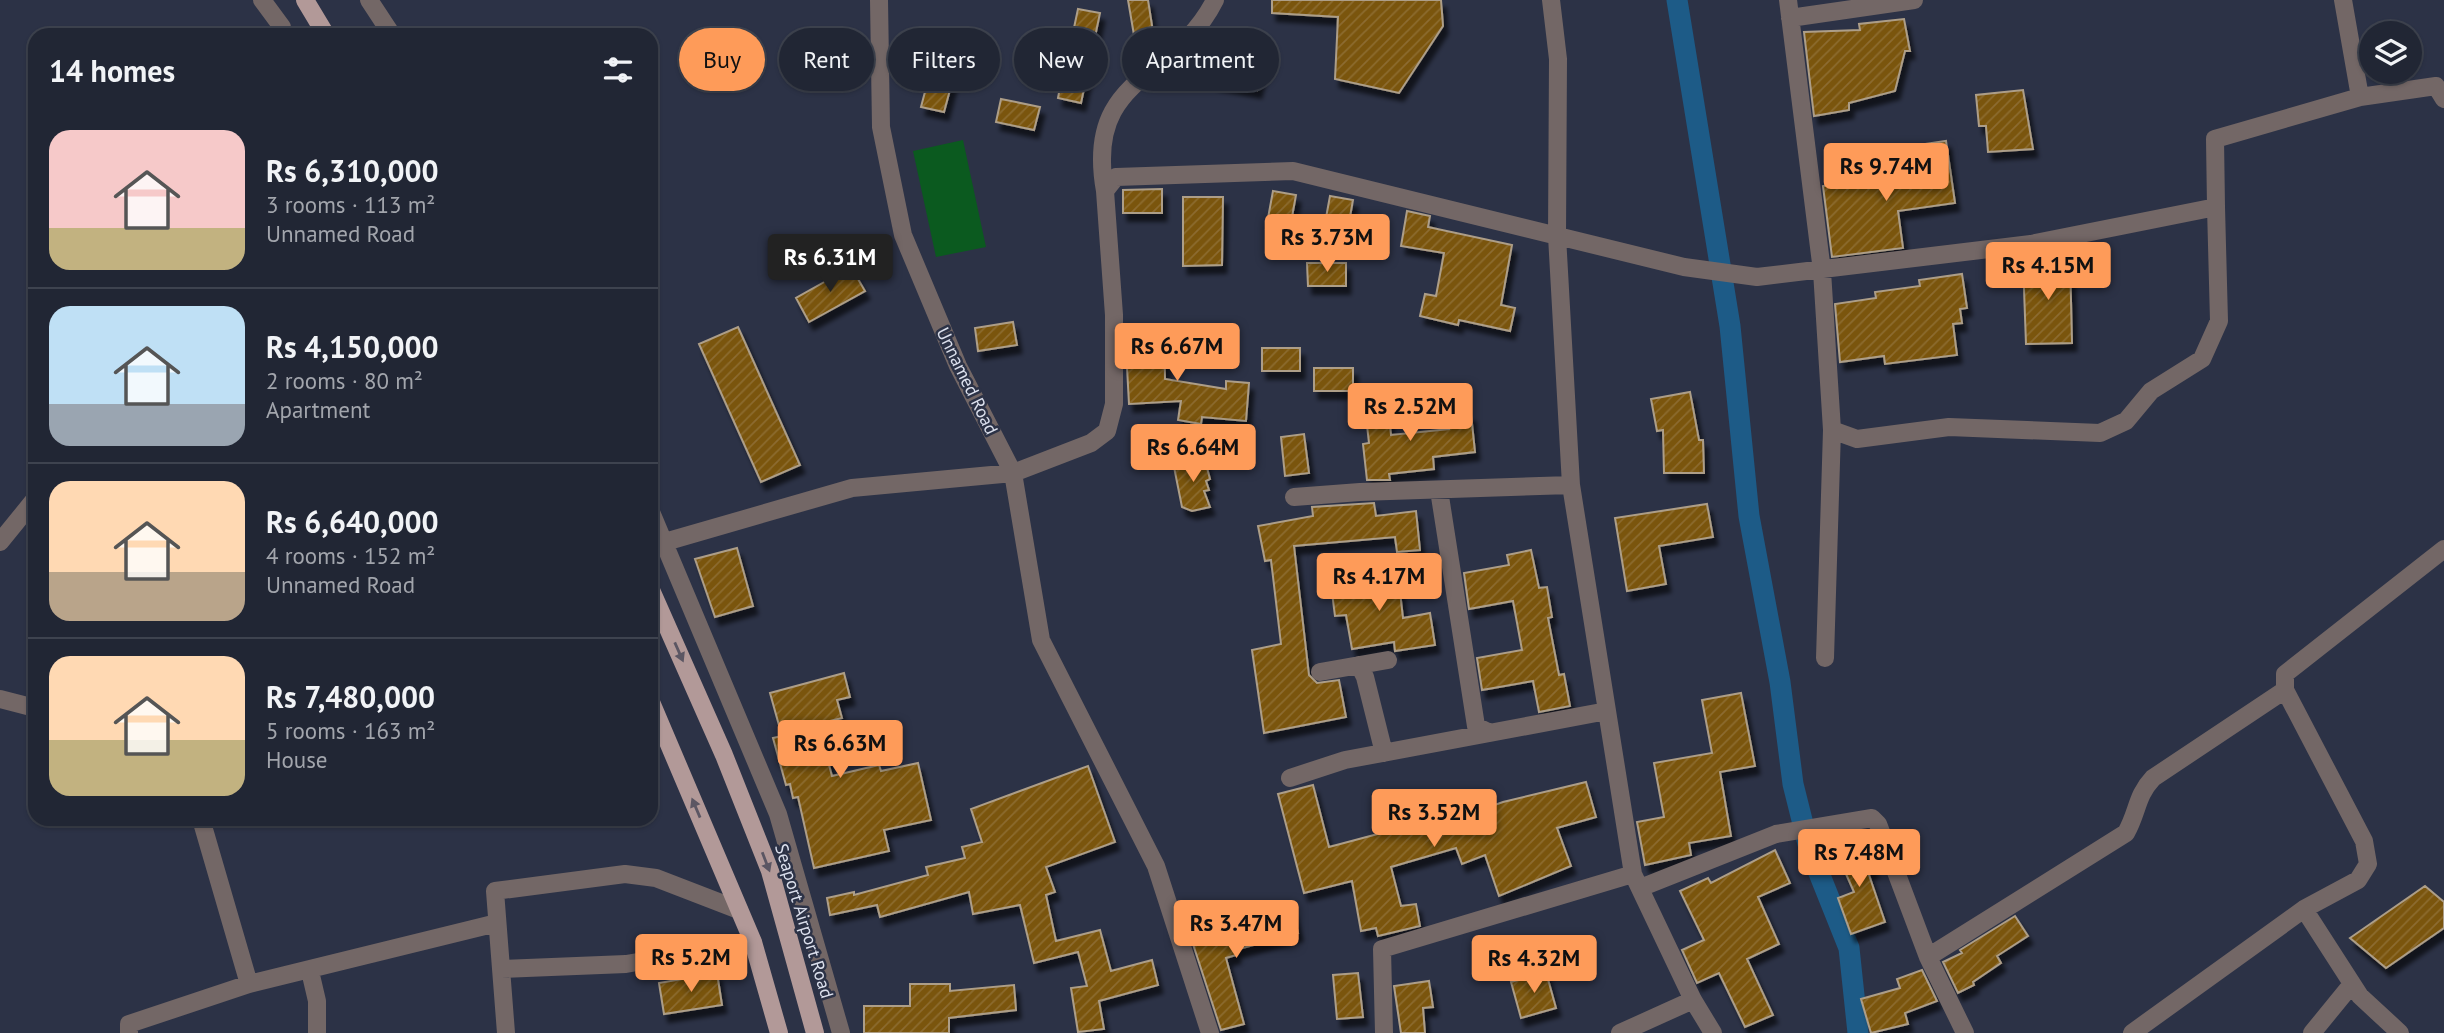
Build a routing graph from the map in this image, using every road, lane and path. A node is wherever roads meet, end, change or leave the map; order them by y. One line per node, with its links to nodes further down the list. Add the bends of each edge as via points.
1 (262, 0): 10 (street)
2 (305, 0): 11 (main road)
3 (369, 0): 12 (street)
4 (879, 0): 20 (street, Unnamed Road, via 881,127 903,235 941,329)
5 (1215, 0): 15 (street, via 1203,24 1118,100 1100,144)
6 (1551, 0): 17 (street, via 1558,59)
7 (1914, 0): 9 (street)
8 (2343, 0): 13 (street)
9 (1789, 9): 18 (street)
10 (282, 27)
11 (322, 28)
12 (387, 28)
13 (2360, 97): 14 (street, via 2436,86); 16 (street, via 2215,139)
14 (2444, 99)
15 (1105, 191): 17 (street, via 1116,177 1293,171); 20 (street, via 1114,315 1114,404 1107,431 1091,443)
16 (2216, 207): 18 (street, via 2031,244); 19 (street, via 2219,321 2202,359 2151,391 2126,421 2100,433 1949,427 1857,439)
17 (1557, 236): 18 (street, via 1684,267 1757,277); 21 (street)
18 (1822, 271): 19 (street)
19 (1832, 430): 29 (street)
20 (1013, 473): 26 (street, via 852,488); 59 (street, Unnamed Road, via 1041,640 1156,866)
21 (1571, 485): 22 (street); 36 (street)
22 (1439, 490): 23 (street); 38 (street, via 1476,726)
23 (1294, 497)
24 (28, 508): 25 (street)
25 (0, 542)
26 (658, 544): 58 (street, via 778,814)
27 (2444, 549): 33 (street, via 2298,662 2285,674)
28 (658, 606): 57 (main road, Seaport Airport Road, one-way to 57, via 770,871)
29 (1825, 658)
30 (1388, 660): 31 (street)
31 (1359, 665): 32 (street); 39 (street)
32 (1320, 672)
33 (2285, 690): 43 (street, via 2364,841 2368,864 2358,880); 47 (street, via 2153,778 2140,791 2126,834)
34 (0, 699): 35 (street)
35 (28, 707)
36 (1607, 711): 38 (street); 42 (street)
37 (658, 719): 44 (main road, one-way to 37)
38 (1490, 733): 39 (street)
39 (1384, 752): 40 (street)
40 (1290, 778)
41 (203, 826): 50 (street)
42 (1636, 881): 47 (street, via 1776,834 1866,817 1878,824); 52 (street); 60 (street, via 1382,949)
43 (2304, 909): 51 (street); 64 (street)
44 (739, 910): 45 (street, via 656,878 625,874 495,891); 46 (main road)
45 (497, 923): 48 (street); 49 (street)
46 (753, 942): 48 (street, via 626,964); 56 (main road)
47 (1928, 957): 63 (street)
48 (501, 969): 55 (street)
49 (310, 971): 50 (street); 54 (street, via 317,1001)
50 (249, 984): 53 (street, via 130,1024)
51 (2353, 984): 65 (street); 66 (street)
52 (1693, 1000): 61 (street); 62 (street)
53 (129, 1033)
54 (317, 1033)
55 (506, 1033)
56 (779, 1033)
57 (815, 1033)
58 (841, 1033)
59 (1210, 1033)
60 (1384, 1033)
61 (1620, 1033)
62 (1713, 1033)
63 (1965, 1033)
64 (2132, 1033)
65 (2312, 1033)
66 (2400, 1033)

